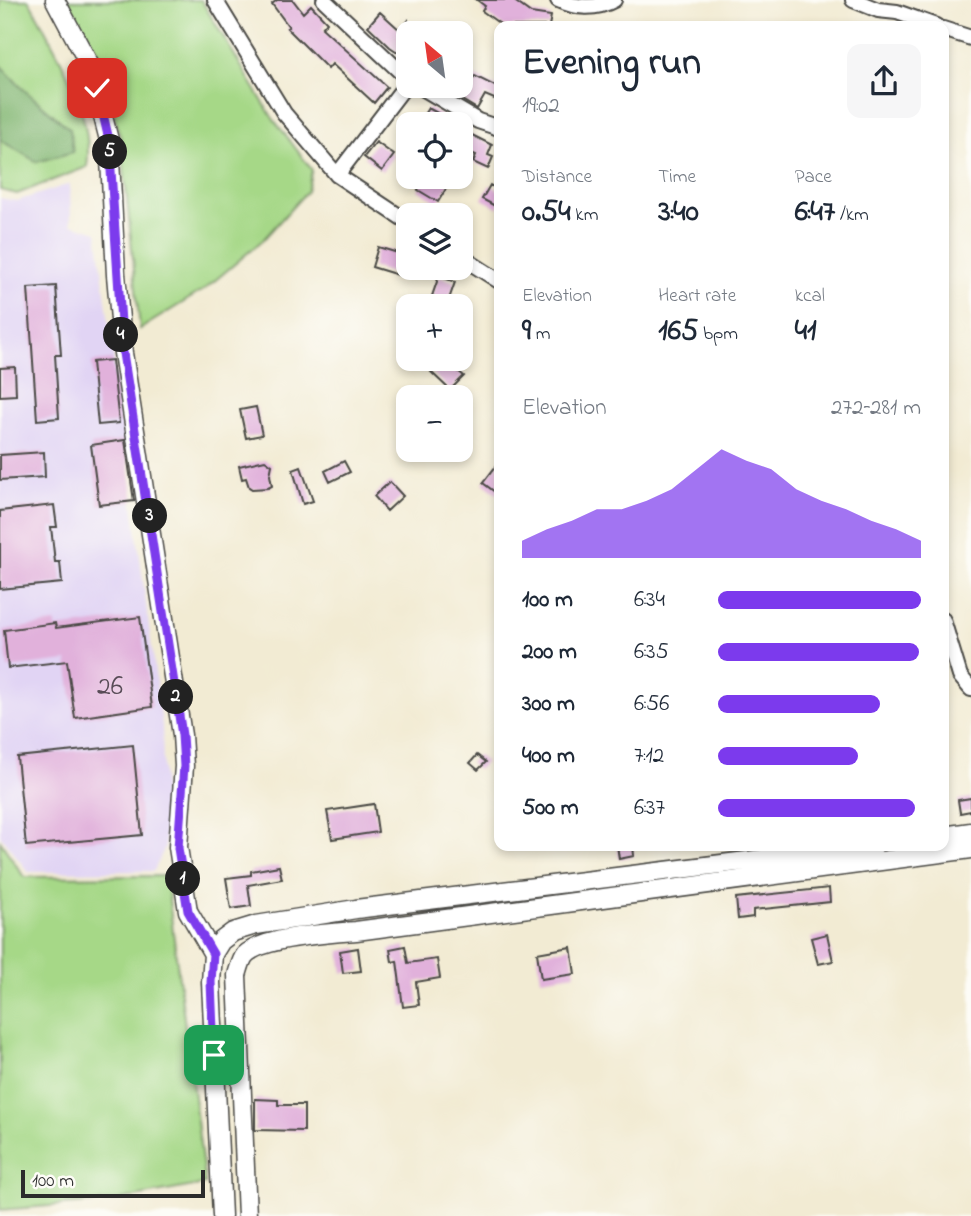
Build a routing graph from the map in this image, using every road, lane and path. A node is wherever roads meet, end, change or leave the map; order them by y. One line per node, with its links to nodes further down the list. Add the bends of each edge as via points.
1 (55, 0): 26 (main road, via 90,66 109,140 120,329 182,735 178,848 188,911)
2 (215, 0): 14 (street, via 284,113)
3 (324, 0): 10 (street)
4 (558, 0): 5 (street, via 573,7)
5 (614, 0)
6 (853, 0): 7 (street)
7 (922, 21)
8 (949, 31): 9 (street)
9 (971, 38)
10 (396, 69)
11 (396, 96): 14 (street)
12 (439, 98): 13 (street)
13 (494, 126)
14 (337, 175): 15 (street)
15 (396, 214)
16 (473, 264): 17 (street)
17 (494, 278)
18 (949, 640): 19 (street, via 960,676)
19 (971, 689)
20 (971, 832): 21 (main road)
21 (949, 835)
22 (971, 849): 25 (main road)
23 (828, 851): 24 (main road)
24 (701, 867): 25 (main road); 26 (main road, via 256,925 233,932)
25 (704, 885): 27 (main road, via 316,934 253,949)
26 (213, 954): 27 (main road); 28 (main road)
27 (240, 965): 29 (main road)
28 (222, 1216)
29 (247, 1216)

